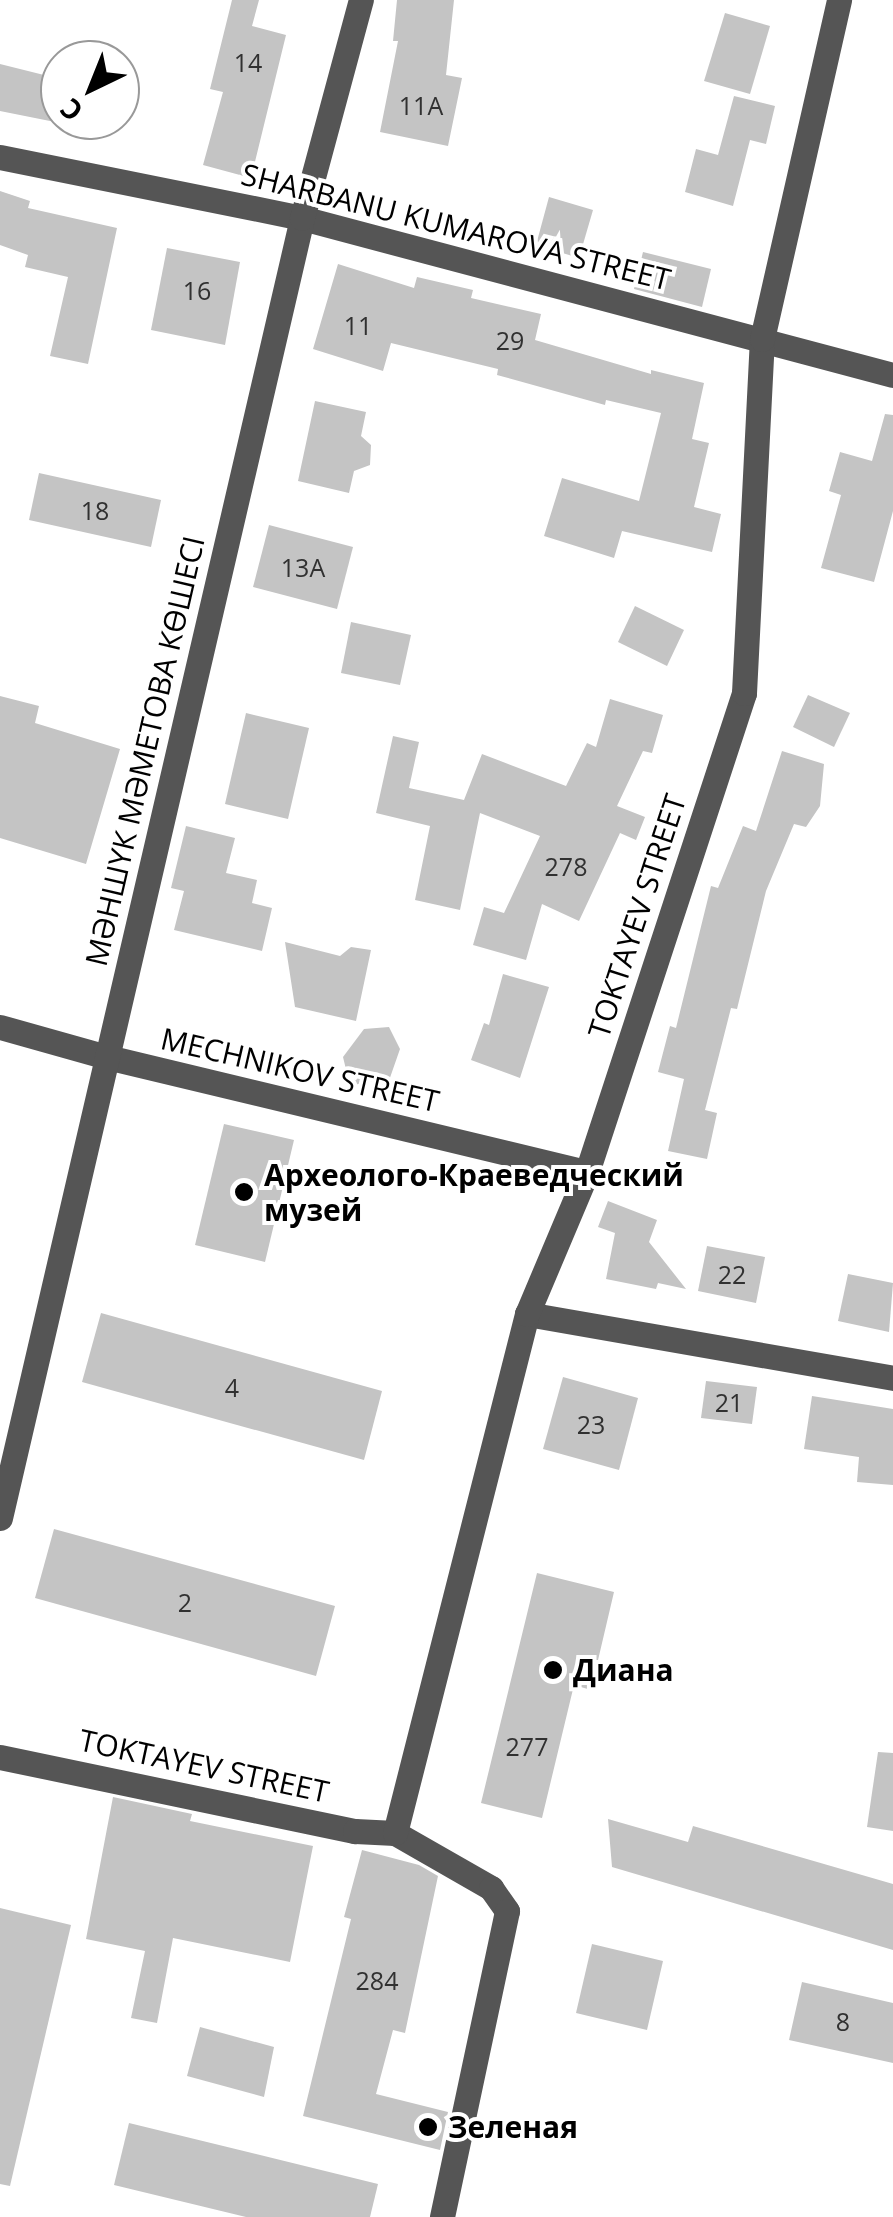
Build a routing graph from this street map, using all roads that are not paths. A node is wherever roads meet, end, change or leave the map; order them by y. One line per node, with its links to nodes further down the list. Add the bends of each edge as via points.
1 (361, 0): 4 (street, МӘНШҮК МӘМЕТОВА КӨШЕСІ)
2 (839, 0): 5 (street, TOKTAYEV STREET)
3 (0, 157): 4 (street, SHARBANU KUMAROVA STREET)
4 (302, 218): 5 (street, SHARBANU KUMAROVA STREET); 8 (street, МӘНШҮК МӘМЕТОВА КӨШЕСІ)
5 (762, 339): 6 (street, SHARBANU KUMAROVA STREET); 9 (street, TOKTAYEV STREET, via 744,693)
6 (893, 375)
7 (0, 1027): 8 (street, MECHNIKOV STREET)
8 (107, 1057): 9 (street, MECHNIKOV STREET); 12 (street, МӘНШҮК МӘМЕТОВА КӨШЕСІ)
9 (587, 1172): 10 (street, TOKTAYEV STREET)
10 (527, 1314): 11 (street); 14 (street, TOKTAYEV STREET)
11 (893, 1378)
12 (0, 1518)
13 (0, 1757): 14 (street, TOKTAYEV STREET, via 355,1831)
14 (395, 1833): 15 (street, TOKTAYEV STREET, via 465,1869 508,1911)
15 (442, 2217)

